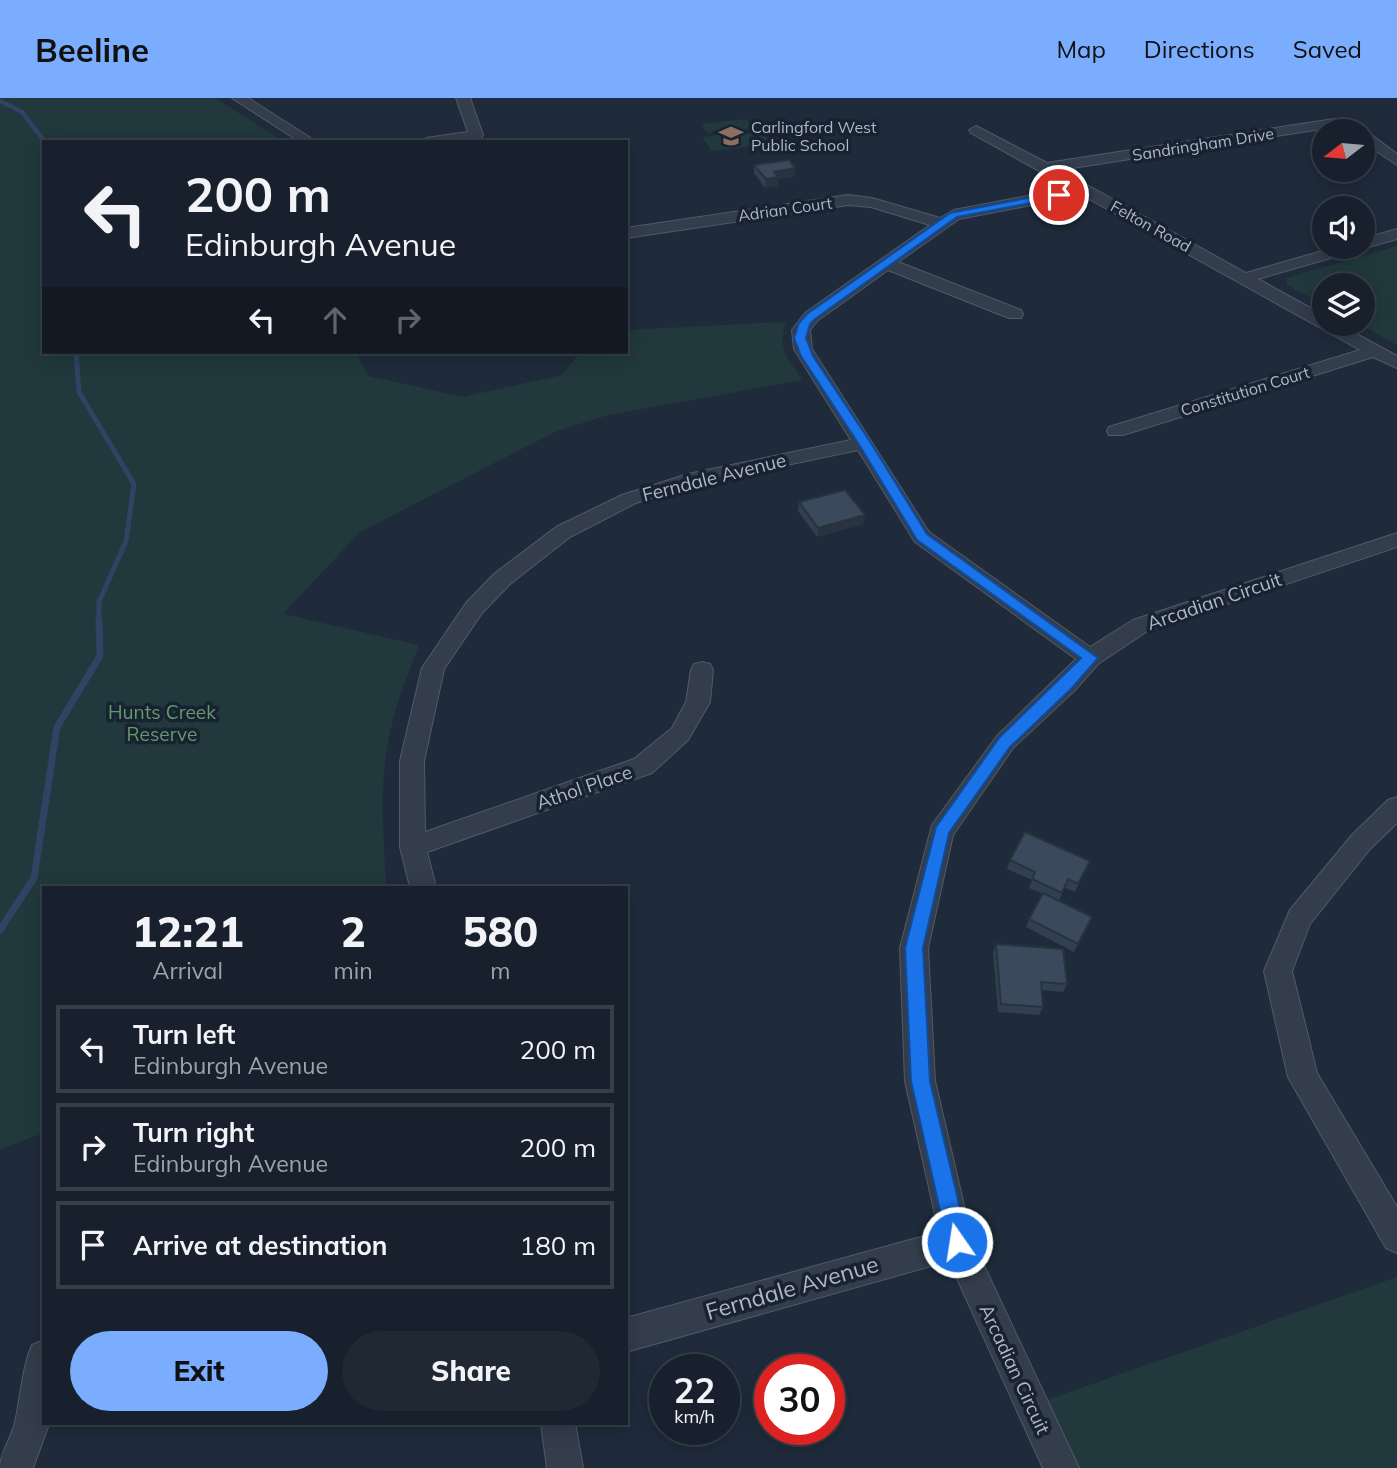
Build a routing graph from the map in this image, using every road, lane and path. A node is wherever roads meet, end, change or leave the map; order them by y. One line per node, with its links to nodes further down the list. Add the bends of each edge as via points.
1 (239, 98): 5 (street)
2 (463, 98): 6 (street, via 476,135)
3 (1312, 127): 9 (street, Sandringham Drive)
4 (976, 130): 9 (street, Felton Road)
5 (307, 140)
6 (440, 140)
7 (1376, 145): 8 (street)
8 (1397, 160)
9 (1046, 167): 10 (street, Felton Road)
10 (1086, 190): 11 (street, via 954,215); 17 (street, Felton Road)
11 (942, 222): 12 (street, Adrian Court, via 848,200); 16 (street)
12 (628, 233)
13 (1397, 234): 14 (street)
14 (1375, 240)
15 (1312, 259): 17 (street)
16 (886, 263): 18 (street); 24 (street, via 811,317 800,338 807,356)
17 (1245, 278): 19 (street, Felton Road)
18 (1015, 313)
19 (1312, 315)
20 (1348, 336): 21 (street, Felton Road)
21 (1374, 351): 22 (street, Felton Road); 23 (street, Constitution Court)
22 (1397, 363)
23 (1116, 431)
24 (865, 443): 26 (street, via 922,537); 29 (street, Ferndale Avenue, via 688,480 629,499 563,532 502,579 474,608 433,668 412,761)
25 (1397, 540): 26 (street, Arcadian Circuit, via 1141,625)
26 (1090, 658): 32 (street, Arcadian Circuit, via 1005,743 941,832 914,948 920,1081)
27 (702, 670): 29 (street, Athol Place, via 698,702 680,734 643,766)
28 (1397, 807): 31 (street, via 1361,842 1299,918 1278,971 1303,1077)
29 (413, 847): 30 (street, Ferndale Avenue)
30 (423, 886)
31 (1397, 1237)
32 (957, 1242): 33 (street, Ferndale Avenue); 38 (street, Arcadian Circuit)
33 (628, 1334)
34 (42, 1368): 36 (street, via 31,1427)
35 (558, 1425): 37 (street)
36 (15, 1468)
37 (565, 1468)
38 (1061, 1468)

